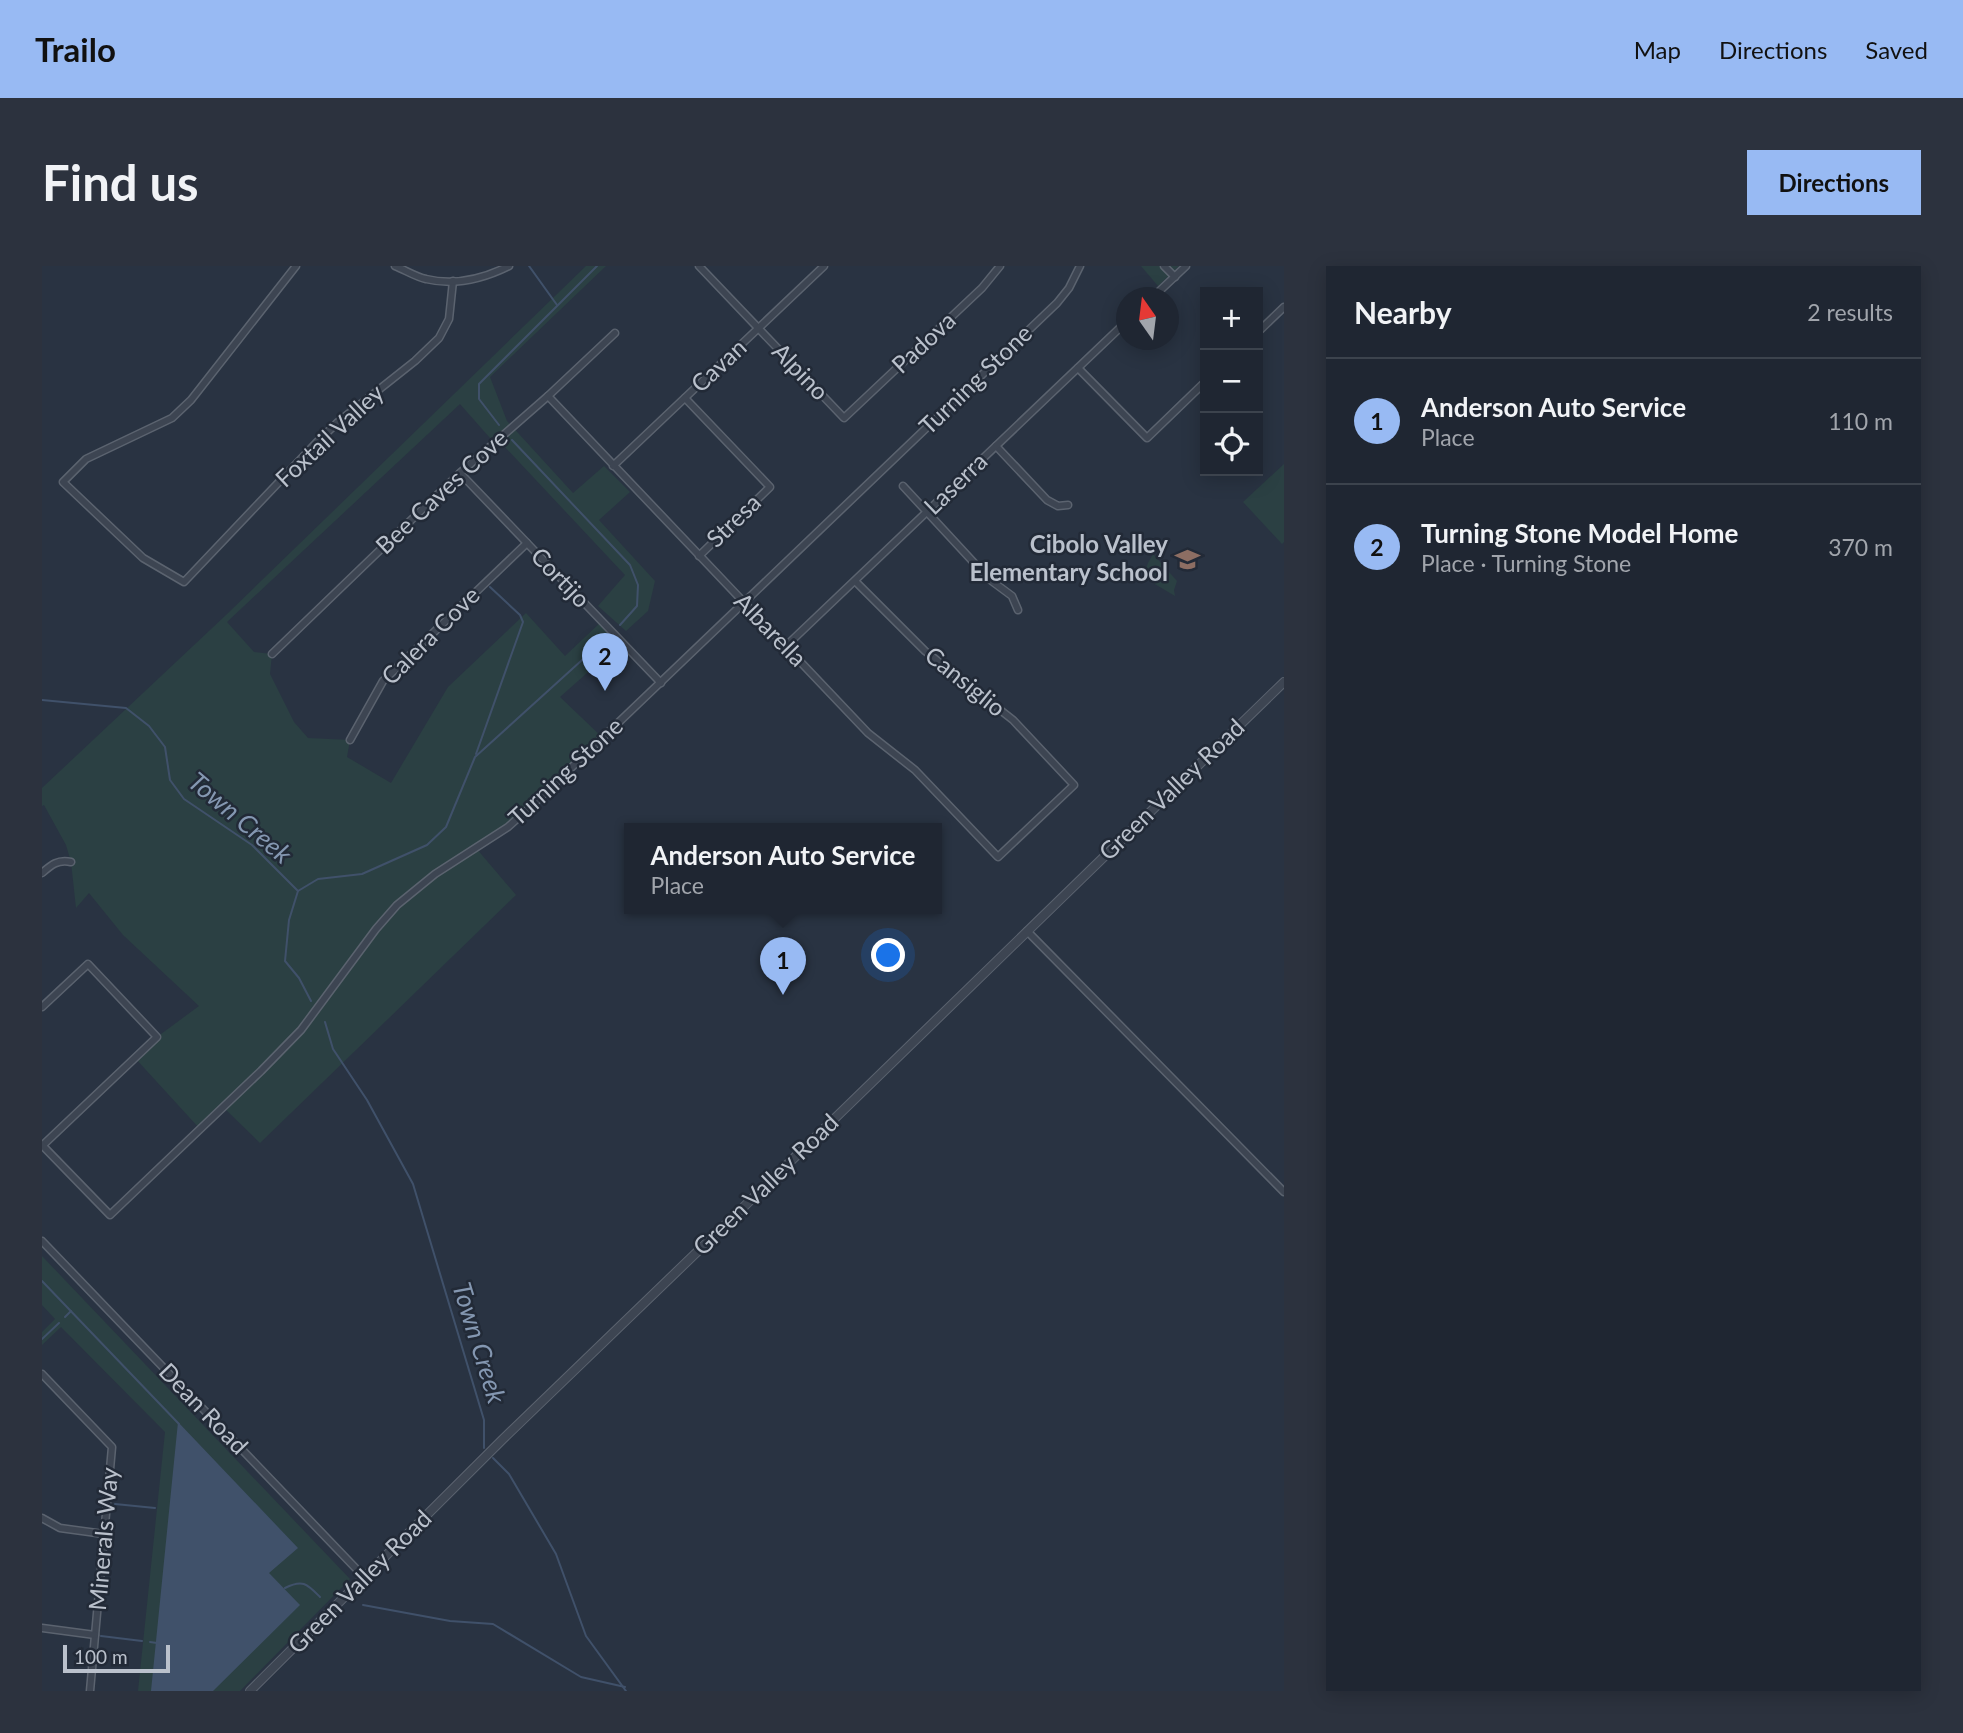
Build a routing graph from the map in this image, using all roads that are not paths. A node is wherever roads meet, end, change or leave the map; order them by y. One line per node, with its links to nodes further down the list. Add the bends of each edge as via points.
1 (296, 266): 11 (street, Foxtail Valley, via 172,418 86,459 64,482 144,558 184,582 323,436 439,338 449,319)
2 (395, 266): 11 (street, via 426,279)
3 (509, 266): 11 (street, via 490,276)
4 (699, 266): 15 (street, Alpino)
5 (824, 266): 15 (street, Cavan)
6 (1000, 266): 22 (street, Padova)
7 (1080, 266): 32 (street, Turning Stone, via 1057,303)
8 (1164, 266): 10 (street)
9 (1186, 266): 10 (street)
10 (1175, 277): 12 (street)
11 (453, 281)
12 (1164, 287)
13 (1284, 307): 14 (street)
14 (1263, 327)
15 (758, 329): 21 (street, Cavan); 22 (street, Alpino)
16 (1116, 332): 18 (street, Laserra)
17 (615, 333): 20 (street, Bee Caves Cove)
18 (1078, 368): 19 (street, via 1147,438); 23 (street, Laserra)
19 (1200, 387)
20 (548, 396): 24 (street, Albarella); 25 (street, Bee Caves Cove)
21 (685, 398): 24 (street, Cavan); 30 (street, Stresa, via 770,487)
22 (844, 418)
23 (996, 446): 27 (street, via 1047,500); 28 (street, Laserra)
24 (613, 466): 30 (street, Albarella)
25 (460, 473): 29 (street, Cortijo); 35 (street, Bee Caves Cove)
26 (903, 486): 28 (street)
27 (1068, 506)
28 (927, 512): 31 (street, Laserra); 33 (street, via 989,579 1012,596)
29 (527, 543): 37 (street, Cortijo); 38 (street, Calera Cove, via 383,681)
30 (699, 556): 32 (street, Albarella)
31 (855, 581): 34 (street, Laserra); 39 (street, Cansiglio, via 925,651 1013,720 1074,785)
32 (744, 603): 34 (street, Albarella); 37 (street, Turning Stone)
33 (1017, 610)
34 (786, 646): 39 (street, Albarella, via 868,733 915,770)
35 (272, 654)
36 (1284, 682): 42 (street, Green Valley Road)
37 (661, 683): 44 (street, Turning Stone, via 508,827 397,905 301,1030 110,1215)
38 (350, 740)
39 (998, 857)
40 (71, 862): 41 (street, via 51,864)
41 (42, 873)
42 (1027, 931): 45 (street); 50 (street, Green Valley Road)
43 (42, 1007): 44 (street, via 88,964 157,1037)
44 (42, 1146)
45 (1284, 1192)
46 (42, 1241): 50 (street, Dean Road)
47 (42, 1374): 49 (street, Minerals Way, via 112,1447)
48 (42, 1518): 49 (street, via 60,1528)
49 (104, 1535): 52 (street, Minerals Way)
50 (365, 1578): 54 (street, Green Valley Road)
51 (42, 1628): 52 (street)
52 (95, 1635): 53 (street, Minerals Way)
53 (90, 1691)
54 (250, 1691)

